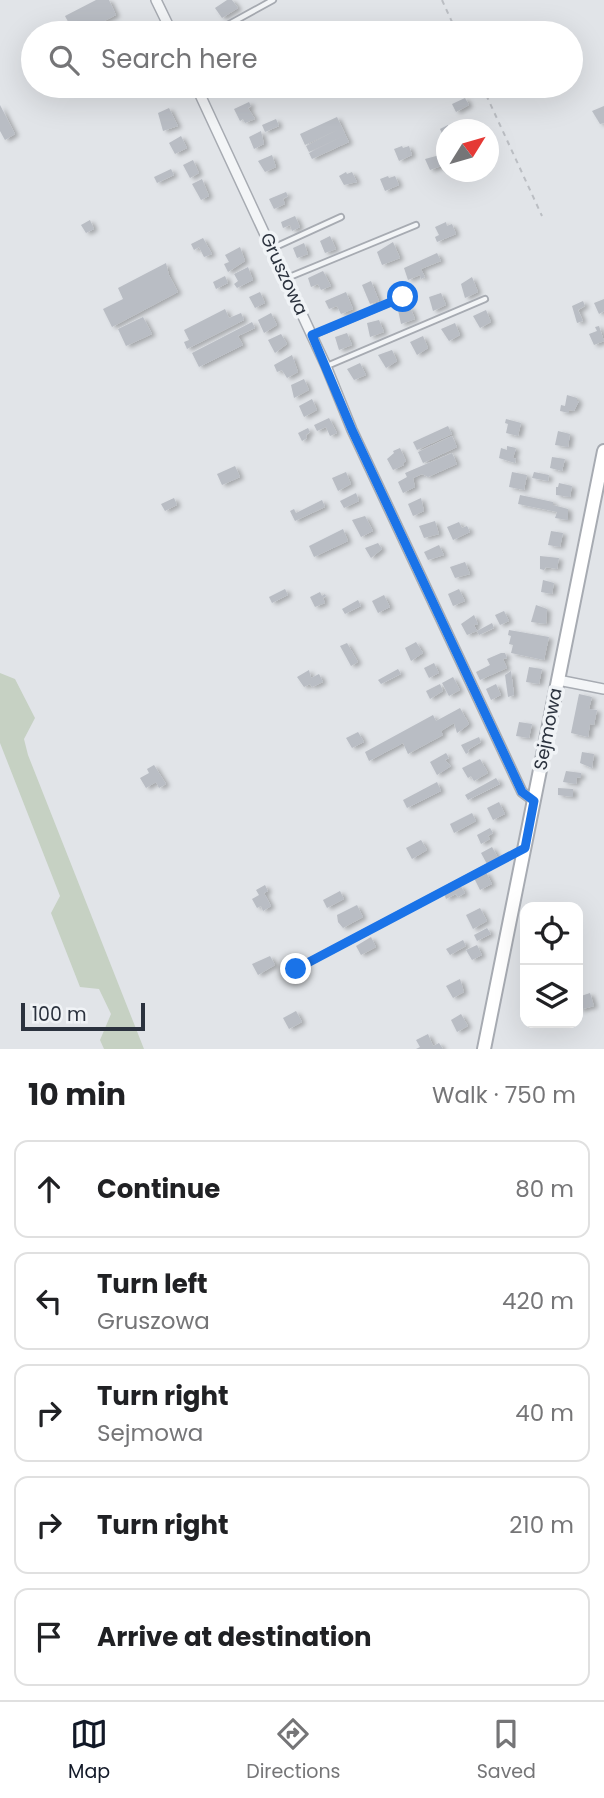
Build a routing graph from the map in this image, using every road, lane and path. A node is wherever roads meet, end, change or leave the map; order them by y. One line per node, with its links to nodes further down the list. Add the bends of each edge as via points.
1 (156, 0): 4 (street)
2 (273, 0): 5 (lane)
3 (442, 0): 6 (path)
4 (166, 21)
5 (235, 21)
6 (452, 21)
7 (202, 98): 12 (street, Gruszowa)
8 (488, 98): 9 (path)
9 (542, 216)
10 (341, 217): 12 (lane)
11 (416, 225): 13 (lane)
12 (272, 248): 13 (street, Gruszowa)
13 (286, 278): 16 (street, Gruszowa)
14 (403, 297): 16 (lane)
15 (485, 299): 17 (lane)
16 (312, 335): 17 (street, Gruszowa)
17 (326, 366): 21 (street, Gruszowa, via 522,792)
18 (604, 451): 19 (main road, Sejmowa)
19 (558, 680): 20 (street); 21 (main road, Sejmowa)
20 (604, 689)
21 (534, 801): 22 (main road, Sejmowa)
22 (525, 848): 23 (lane); 24 (main road, Sejmowa)
23 (296, 969)
24 (484, 1049)

